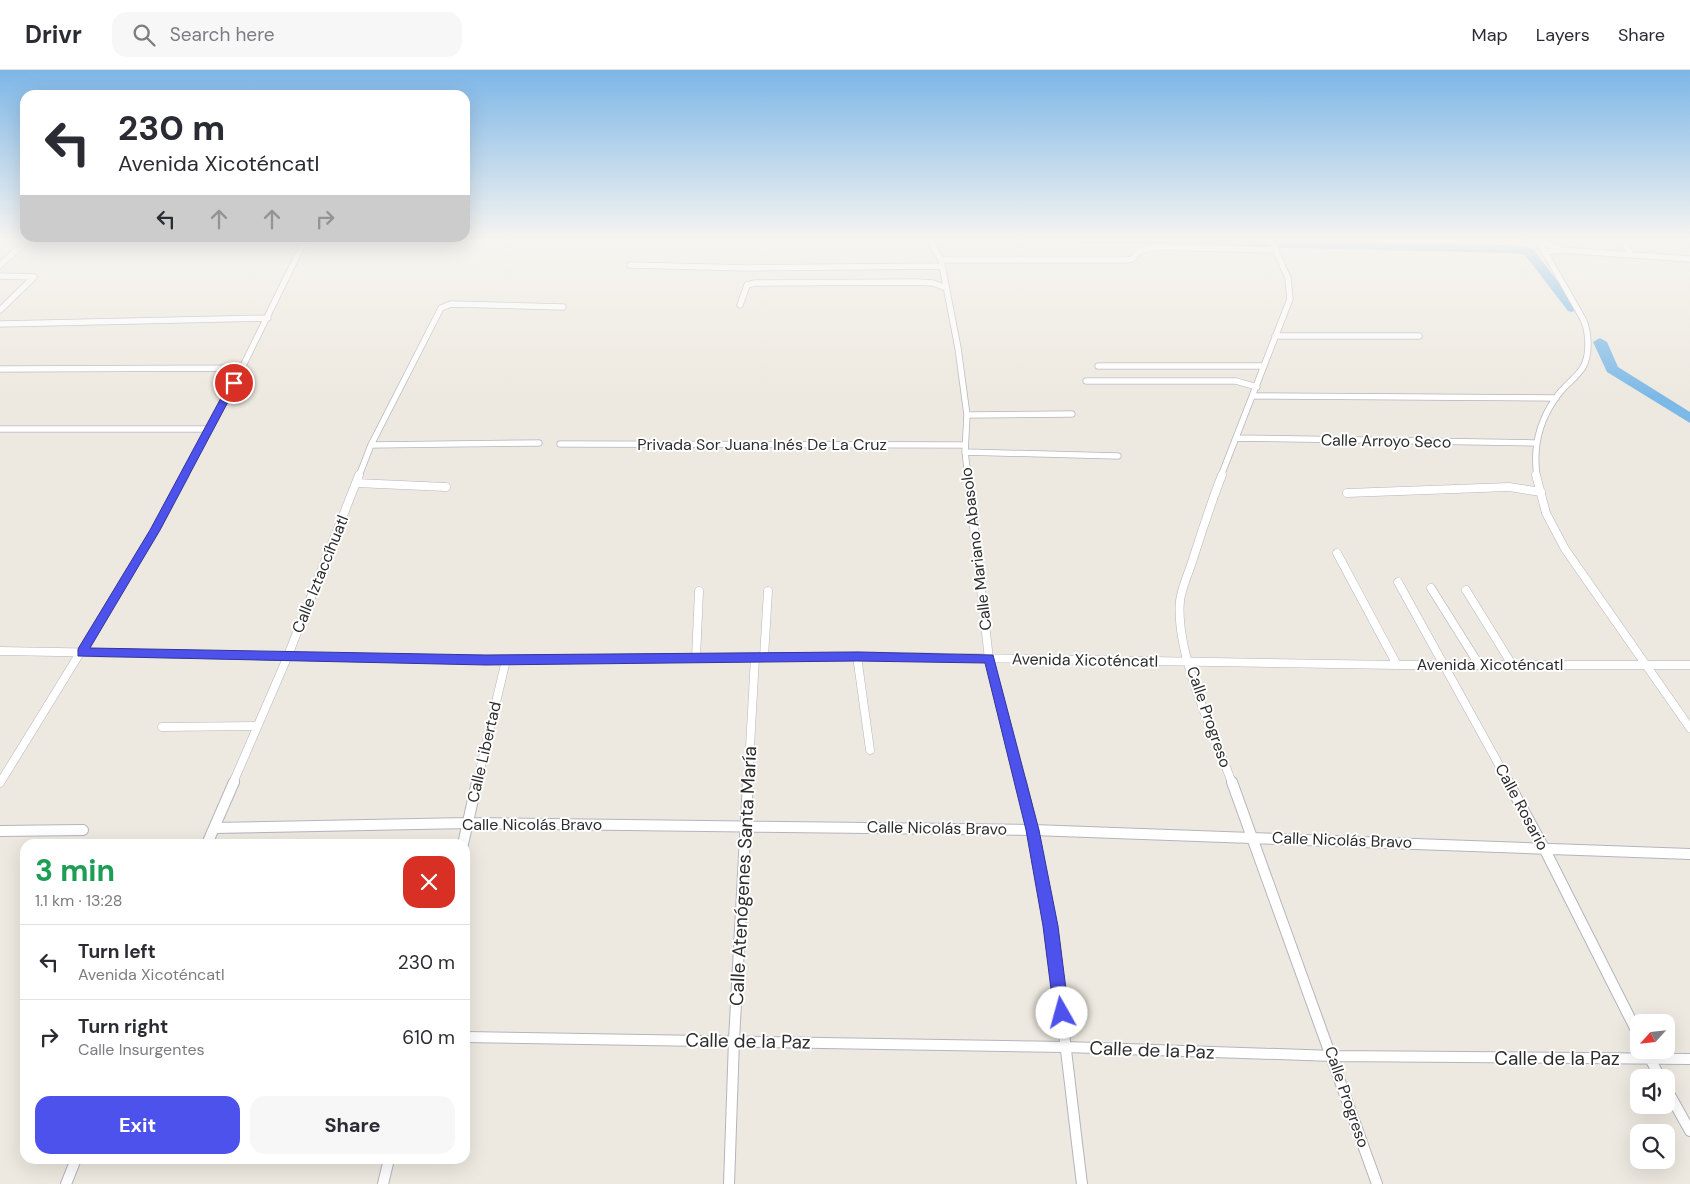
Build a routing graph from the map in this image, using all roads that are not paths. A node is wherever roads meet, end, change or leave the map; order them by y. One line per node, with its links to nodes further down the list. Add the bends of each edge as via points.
1 (20, 292): 9 (street)
2 (280, 292): 10 (street)
3 (745, 292): 7 (street)
4 (947, 292): 23 (street, Calle Mariano Abasolo)
5 (1290, 292): 12 (street, Calle Progreso)
6 (1567, 292): 21 (street, via 1588,331 1588,358 1584,368)
7 (740, 305)
8 (563, 307): 30 (street, Calle Iztaccíhuatl, via 451,304 441,308)
9 (0, 310)
10 (268, 318): 11 (street); 16 (street)
11 (0, 324)
12 (1275, 336): 13 (street); 15 (street, Calle Progreso)
13 (1419, 336)
14 (1098, 366): 15 (street)
15 (1264, 366): 19 (street, Calle Progreso)
16 (242, 368): 17 (street); 25 (street)
17 (0, 370)
18 (1086, 381): 19 (street, via 1236,381)
19 (1257, 387): 20 (street, Calle Progreso)
20 (1254, 396): 21 (street); 26 (street, Calle Progreso)
21 (1556, 398): 28 (street)
22 (1072, 414): 23 (street)
23 (967, 415): 31 (street, Calle Mariano Abasolo)
24 (0, 429): 25 (street)
25 (208, 429): 44 (street, via 155,530)
26 (1236, 438): 28 (street, Calle Arroyo Seco); 51 (street, Calle Progreso, via 1211,502 1180,600 1178,617)
27 (539, 443): 30 (street)
28 (1535, 443): 35 (street, via 1535,468)
29 (560, 444): 31 (street, Privada Sor Juana Inés De La Cruz)
30 (371, 445): 33 (street, Calle Iztaccíhuatl)
31 (965, 448): 32 (street, Privada Sor Juana Inés De La Cruz); 49 (street, Calle Mariano Abasolo)
32 (1118, 456)
33 (356, 483): 34 (street); 47 (street, Calle Iztaccíhuatl)
34 (446, 487)
35 (1540, 492): 36 (street, via 1509,487); 56 (street, via 1555,534)
36 (1347, 493)
37 (1337, 553): 55 (street)
38 (1398, 582): 52 (street, Calle Rosario)
39 (1431, 588): 53 (street)
40 (1466, 590): 54 (street)
41 (700, 591): 48 (street)
42 (768, 591): 46 (street, Calle Atenógenes Santa María)
43 (0, 651): 44 (street, Avenida Xicoténcatl)
44 (82, 652): 47 (street, Avenida Xicoténcatl); 62 (street)
45 (857, 656): 46 (street, Avenida Xicoténcatl); 49 (street, Avenida Xicoténcatl); 61 (street)
46 (760, 657): 48 (street, Avenida Xicoténcatl); 64 (street, Calle Atenógenes Santa María)
47 (287, 658): 50 (street, Avenida Xicoténcatl); 58 (street, Calle Iztaccíhuatl)
48 (696, 658): 50 (street, Avenida Xicoténcatl)
49 (989, 658): 51 (street, Avenida Xicoténcatl); 67 (street, Calle Mariano Abasolo)
50 (506, 660): 63 (street, Calle Libertad)
51 (1190, 662): 55 (street, Avenida Xicoténcatl); 69 (street, Calle Progreso)
52 (1445, 663): 53 (street, Avenida Xicoténcatl); 55 (street, Avenida Xicoténcatl); 72 (street, Calle Rosario)
53 (1478, 663): 54 (street, Avenida Xicoténcatl)
54 (1511, 663): 56 (street, Avenida Xicoténcatl)
55 (1397, 664)
56 (1644, 664): 57 (street, Avenida Xicoténcatl); 60 (street)
57 (1690, 665)
58 (257, 726): 59 (street); 65 (street, Calle Iztaccíhuatl)
59 (162, 727)
60 (1690, 728)
61 (870, 750)
62 (0, 783)
63 (468, 823): 64 (street, Calle Nicolás Bravo); 65 (street, Calle Nicolás Bravo); 71 (street, Calle Libertad)
64 (746, 826): 67 (street, Calle Nicolás Bravo); 76 (street, Calle Atenógenes Santa María)
65 (214, 828): 70 (street, Calle Iztaccíhuatl)
66 (83, 830): 68 (street)
67 (1033, 830): 69 (street, Calle Nicolás Bravo); 77 (street, Calle Mariano Abasolo)
68 (0, 831)
69 (1251, 837): 72 (street, Calle Nicolás Bravo); 79 (street, Calle Progreso)
70 (209, 839)
71 (464, 839)
72 (1544, 848): 73 (street, Calle Nicolás Bravo); 74 (street, Calle Rosario)
73 (1690, 854)
74 (1630, 1018)
75 (470, 1037): 76 (street, Calle de la Paz)
76 (734, 1040): 77 (street, Calle de la Paz); 88 (street, Calle Atenógenes Santa María)
77 (1066, 1047): 79 (street, Calle de la Paz); 89 (street, Calle Mariano Abasolo)
78 (1630, 1054): 79 (street, Calle de la Paz)
79 (1334, 1056): 90 (street, Calle Progreso)
80 (1675, 1057): 81 (street, Calle de la Paz)
81 (1690, 1059)
82 (1675, 1104): 83 (street)
83 (1690, 1131)
84 (74, 1164): 86 (street)
85 (388, 1164): 87 (street)
86 (66, 1184)
87 (383, 1184)
88 (729, 1184)
89 (1082, 1184)
90 (1377, 1184)

